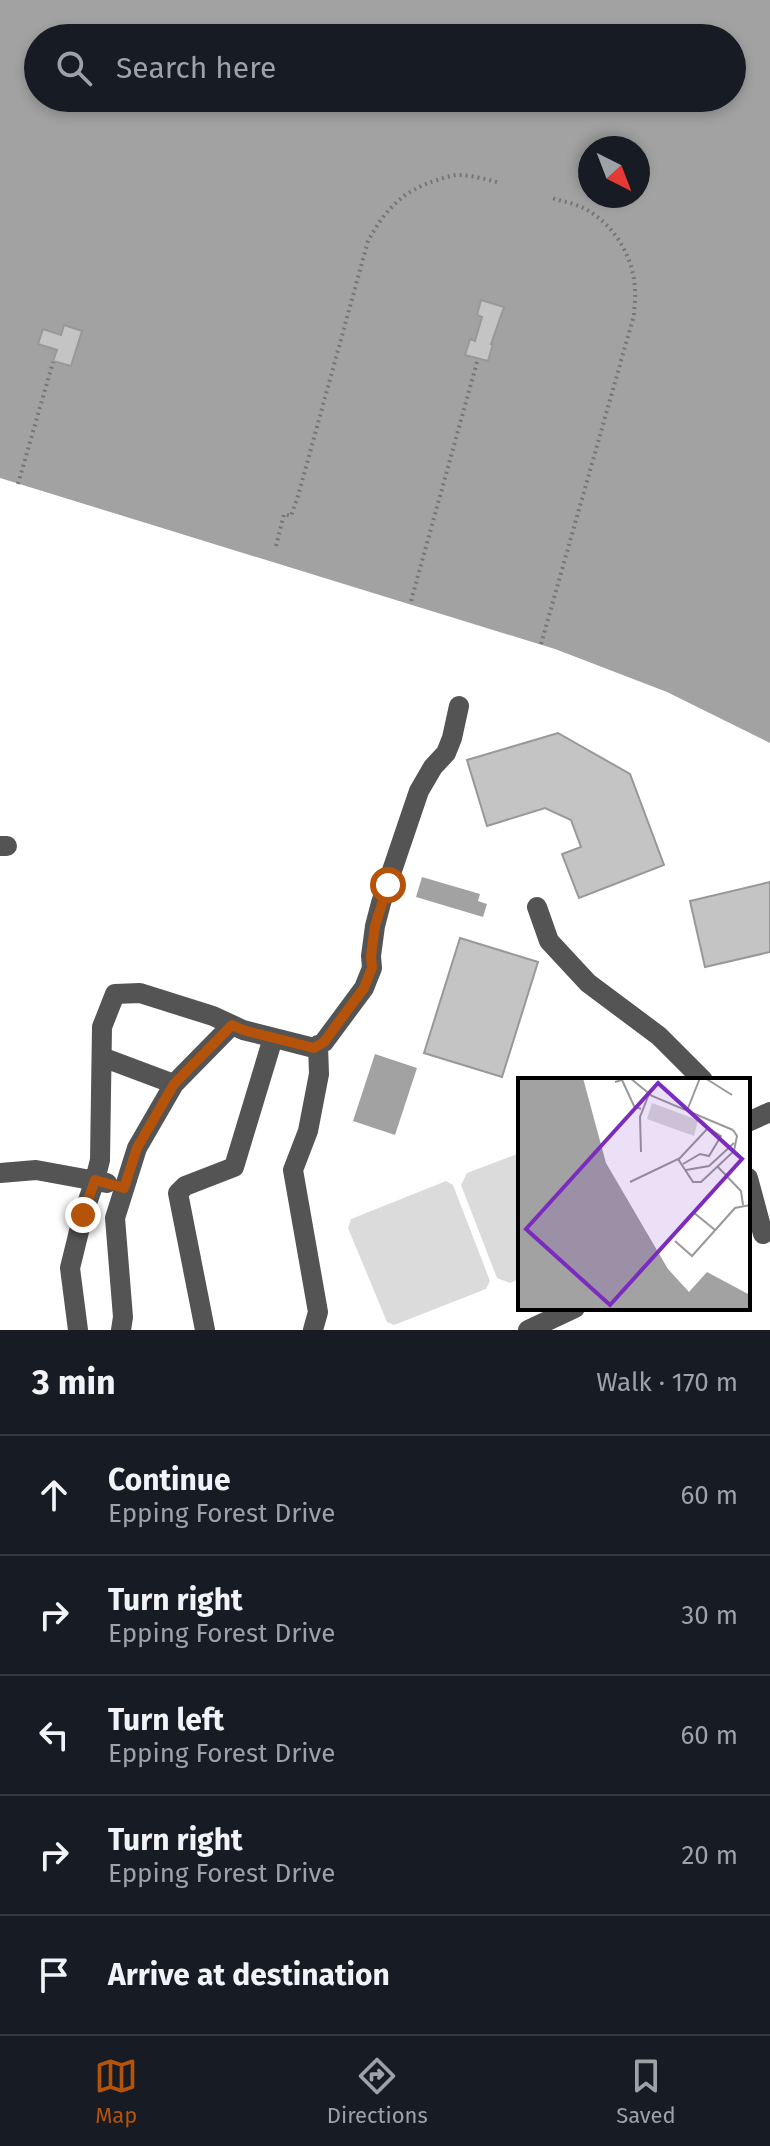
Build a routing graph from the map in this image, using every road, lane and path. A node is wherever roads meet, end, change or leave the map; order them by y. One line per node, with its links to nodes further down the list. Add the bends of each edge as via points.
1 (500, 183): 6 (path, via 453,175 404,195 382,216 368,241 298,496 291,516 284,514)
2 (552, 198): 8 (path, via 579,206 602,221 620,241 636,289 634,315)
3 (53, 362): 5 (path)
4 (477, 362): 7 (path)
5 (18, 484)
6 (276, 546)
7 (411, 601)
8 (541, 644)
9 (459, 706): 13 (street, via 446,753 419,791 381,903 364,988)
10 (537, 907): 15 (street, via 549,941 588,983 659,1036)
11 (232, 1025): 12 (street); 14 (street, via 140,993 115,994 102,1027); 16 (street)
12 (273, 1038): 13 (street); 27 (street, via 234,1167 178,1193)
13 (318, 1045): 28 (street, via 319,1074 308,1131 293,1170 318,1312)
14 (102, 1057): 16 (street); 20 (street)
15 (701, 1078)
16 (174, 1084): 21 (street, via 137,1148)
17 (770, 1112): 18 (street)
18 (750, 1121)
19 (0, 1173): 20 (street, via 36,1170)
20 (95, 1180): 21 (street); 25 (street, via 70,1268)
21 (124, 1188): 26 (street, via 115,1218)
22 (750, 1188): 23 (street)
23 (760, 1235)
24 (571, 1310): 29 (street)
25 (78, 1330)
26 (121, 1330)
27 (205, 1330)
28 (313, 1330)
29 (528, 1330)

